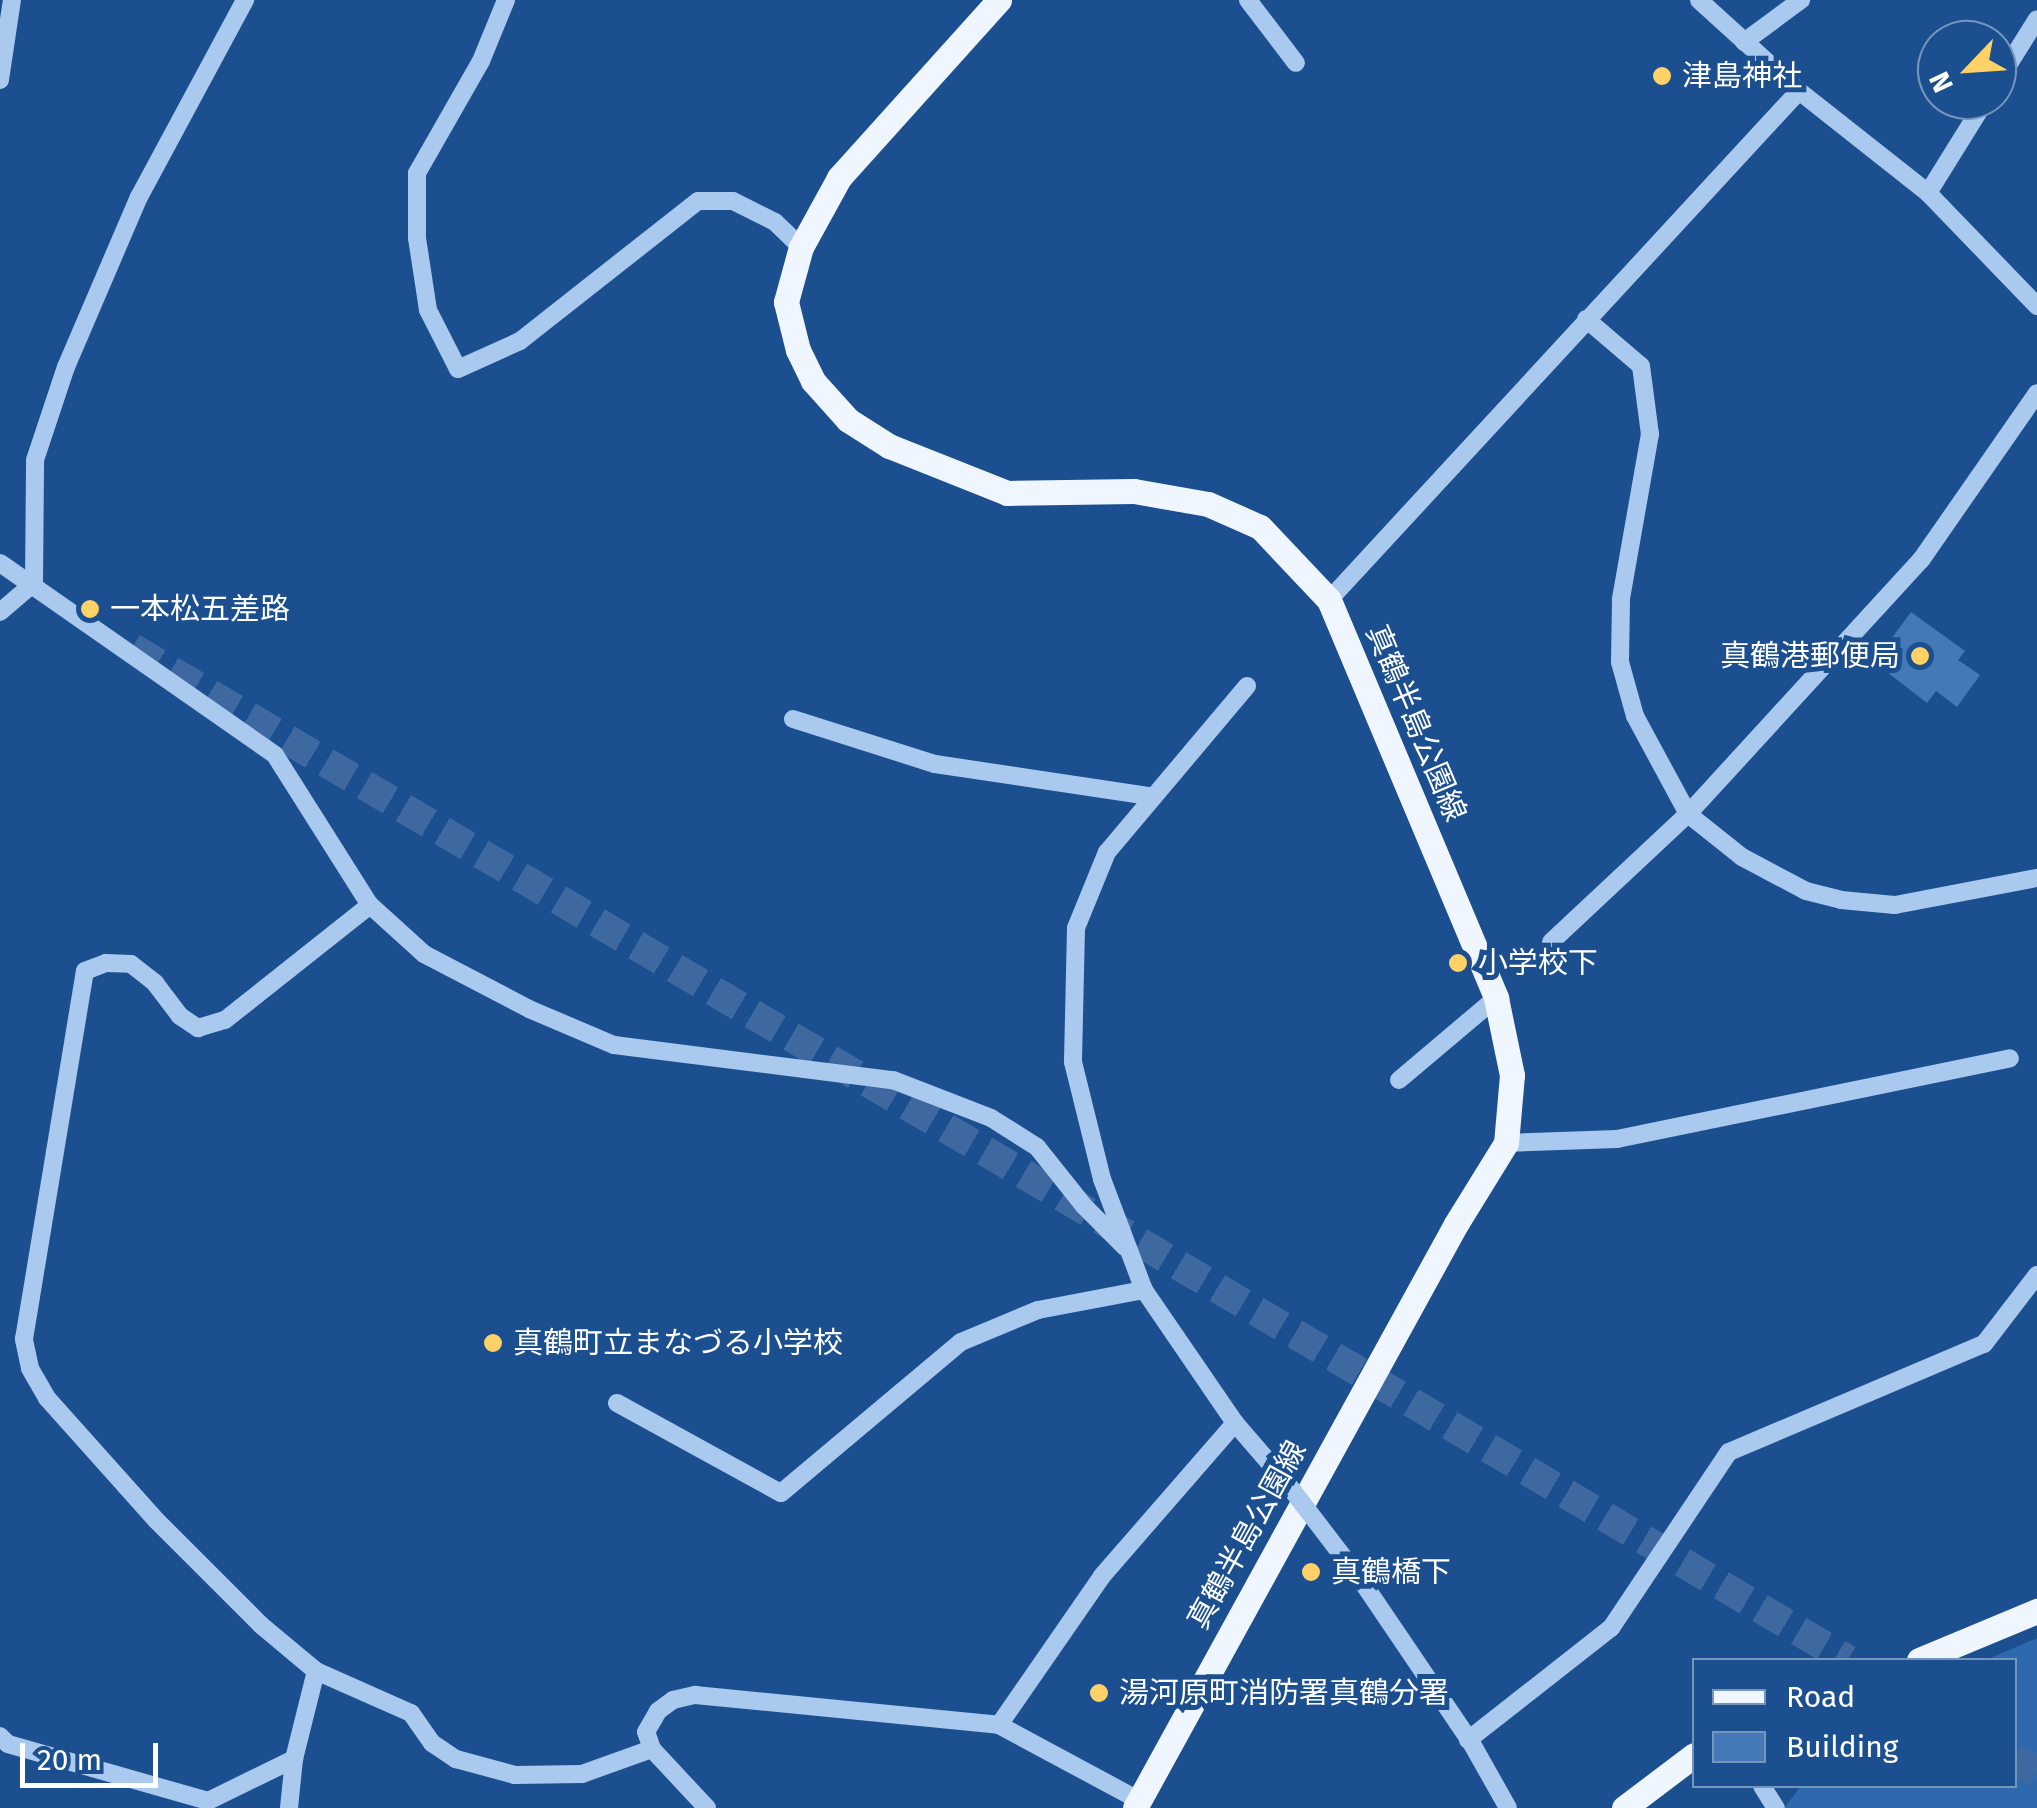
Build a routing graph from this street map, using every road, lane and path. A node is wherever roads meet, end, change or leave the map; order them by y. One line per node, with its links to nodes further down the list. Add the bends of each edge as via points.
1 (12, 0): 12 (street)
2 (245, 0): 21 (street, via 139,197 66,366 34,460)
3 (506, 0): 16 (street, via 481,61 417,173 417,238 428,310 458,369 520,341 698,201 733,201 775,222)
4 (998, 0): 16 (main road, 真鶴半島公園線, via 839,178)
5 (1248, 0): 11 (street)
6 (1699, 0): 9 (street)
7 (1801, 0): 9 (street)
8 (2037, 19): 10 (street)
9 (1744, 42): 13 (street)
10 (2017, 51)
11 (1296, 63)
12 (0, 80)
13 (1799, 91): 15 (street); 18 (street)
14 (1974, 120): 15 (street)
15 (1928, 193): 17 (street)
16 (801, 247): 22 (main road, 真鶴半島公園線, via 786,302 798,350 812,381 848,420 938,470 1007,493 1134,492 1208,504 1260,527)
17 (2037, 306)
18 (1586, 320): 22 (street); 27 (street, via 1642,366 1650,434 1621,599 1620,662 1635,716)
19 (2037, 394): 27 (street, via 1921,560)
20 (0, 563): 21 (street)
21 (34, 582): 23 (street); 29 (street, via 275,755)
22 (1329, 600): 31 (main road, 真鶴半島公園線)
23 (0, 612)
24 (1247, 686): 26 (street)
25 (793, 719): 26 (street, via 935,764)
26 (1150, 796): 35 (street, via 1107,852 1076,928 1073,1062)
27 (1688, 814): 28 (street, via 1742,857 1806,891 1842,900 1894,906); 30 (street)
28 (2037, 878)
29 (370, 905): 35 (street, via 424,954 614,1045 892,1080 991,1118 1037,1147); 42 (street, via 225,1020 198,1028 131,964 106,963 85,972 24,1339 47,1398 156,1520)
30 (1551, 942)
31 (1496, 998): 33 (street); 34 (main road, 真鶴半島公園線, via 1512,1075)
32 (2010, 1058): 34 (street, via 1617,1139)
33 (1399, 1080)
34 (1506, 1143): 49 (main road, 真鶴半島公園線)
35 (1124, 1247): 37 (street)
36 (2037, 1275): 45 (street, via 1984,1344 1728,1452 1611,1628)
37 (1144, 1290): 38 (street, via 1038,1310 961,1342 781,1492); 39 (street)
38 (617, 1403)
39 (1236, 1424): 43 (street, via 1102,1576); 45 (street, bridge, via 1361,1580)
40 (2037, 1612): 41 (main road)
41 (1925, 1658)
42 (316, 1671): 46 (street, via 412,1713 432,1743 456,1759 515,1775 582,1774); 48 (street)
43 (999, 1726): 46 (street, via 695,1696 658,1710 646,1732); 49 (street)
44 (0, 1736): 48 (street, via 8,1744 208,1801)
45 (1468, 1740): 52 (street)
46 (652, 1750): 51 (street)
47 (1692, 1756): 53 (main road)
48 (294, 1759): 50 (street)
49 (1137, 1804)
50 (289, 1808)
51 (707, 1808)
52 (1508, 1808)
53 (1624, 1808)

